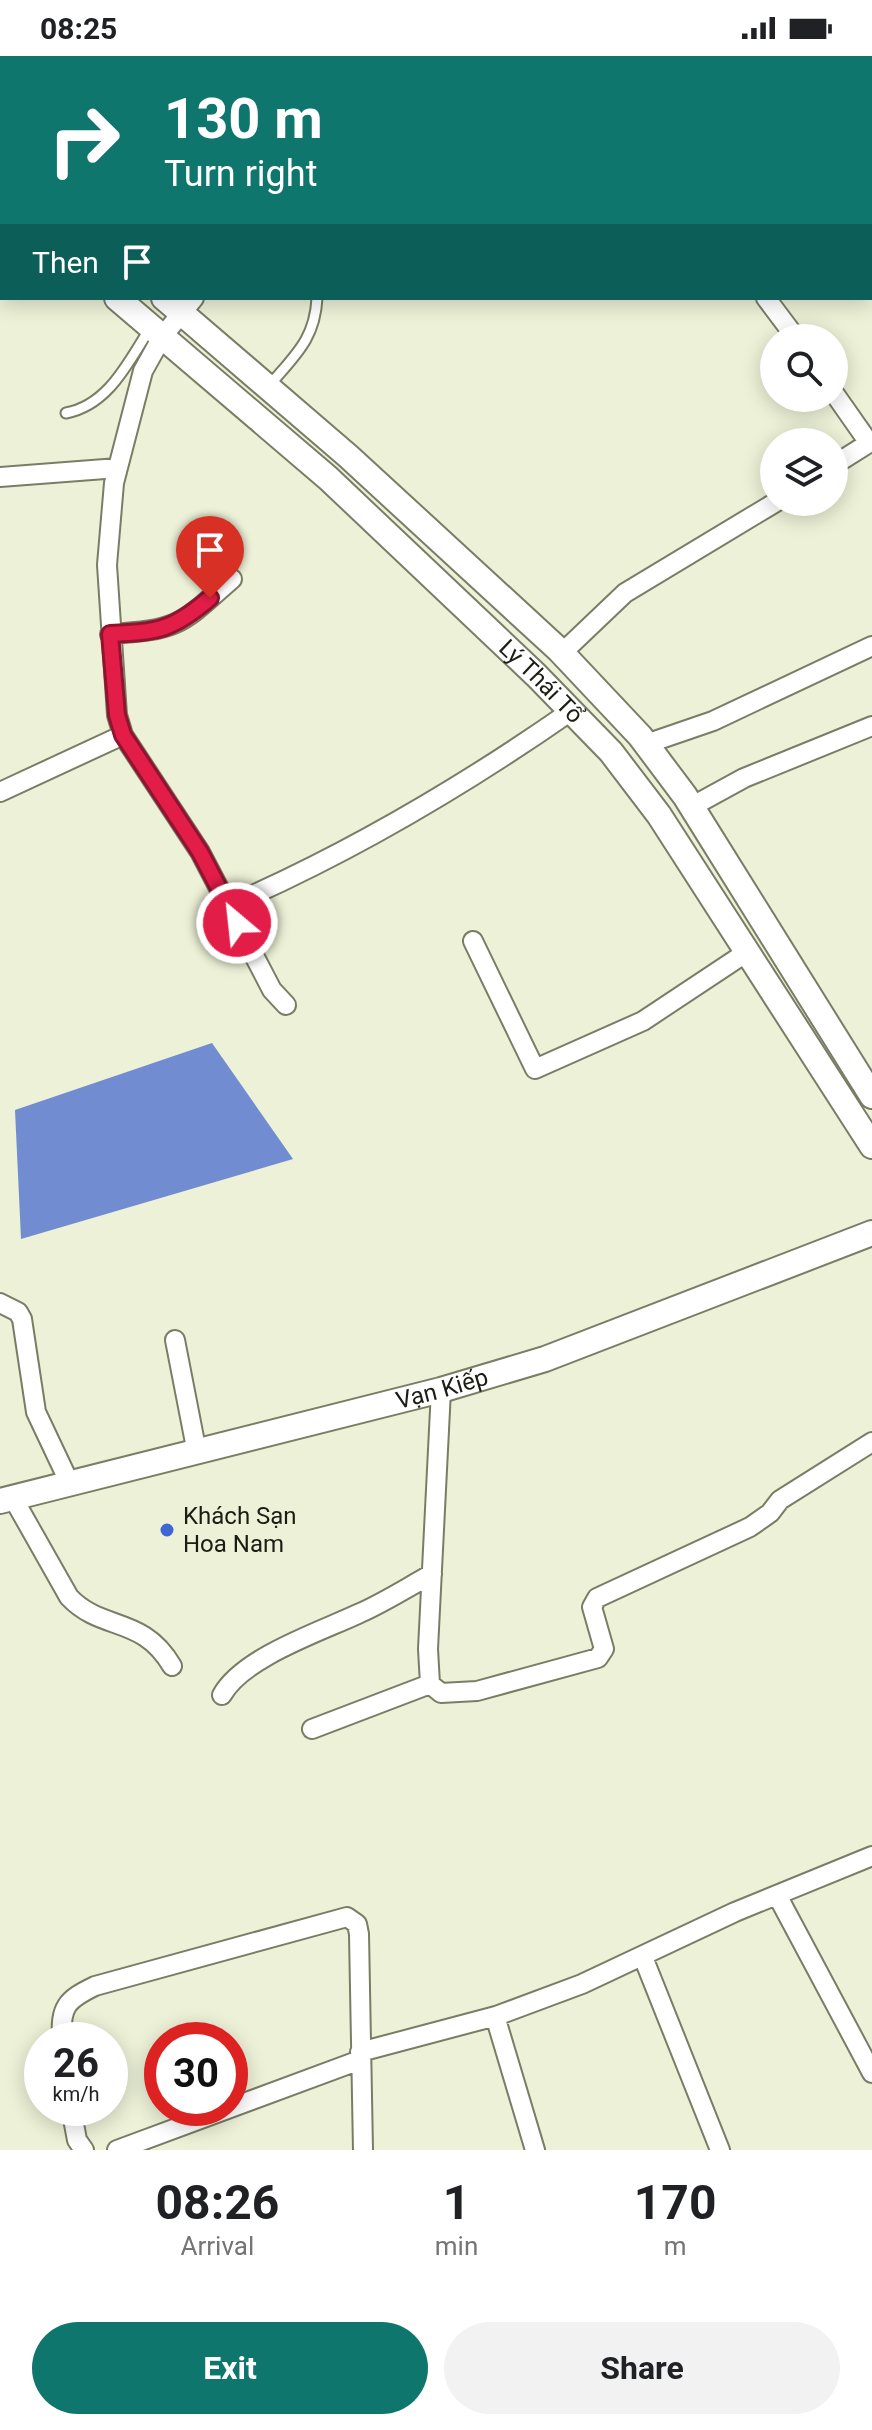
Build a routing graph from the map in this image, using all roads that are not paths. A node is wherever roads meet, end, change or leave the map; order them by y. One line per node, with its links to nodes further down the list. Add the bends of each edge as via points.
1 (119, 300): 6 (main road, Lý Thái Tổ)
2 (317, 300): 7 (lane, via 310,337)
3 (768, 300): 5 (street)
4 (180, 303): 6 (street); 7 (main road, Lý Thái Tổ)
5 (786, 324)
6 (157, 332): 9 (lane, via 94,405); 12 (street); 19 (main road, Lý Thái Tổ, via 328,478)
7 (268, 387): 18 (main road, Lý Thái Tổ)
8 (848, 412): 10 (street)
9 (66, 413)
10 (870, 442): 11 (street)
11 (848, 456)
12 (118, 468): 13 (street); 16 (street, via 109,521)
13 (0, 477)
14 (760, 512): 18 (street, via 625,593)
15 (232, 579): 16 (street, via 177,625 155,632)
16 (110, 634): 21 (street)
17 (872, 646): 22 (street, via 713,721)
18 (562, 653): 22 (main road, Lý Thái Tổ)
19 (571, 711): 25 (street, via 409,818); 27 (main road, Lý Thái Tổ, via 611,752 659,815)
20 (872, 726): 24 (street, via 744,778)
21 (123, 735): 23 (street); 25 (street, via 200,852)
22 (646, 744): 24 (main road, Lý Thái Tổ)
23 (0, 792)
24 (691, 807): 29 (main road, Lý Thái Tổ)
25 (228, 906): 28 (street, via 278,1001)
26 (473, 941): 27 (street, via 535,1069 643,1021)
27 (747, 952): 30 (main road, Lý Thái Tổ)
28 (286, 1005)
29 (872, 1096)
30 (872, 1146)
31 (872, 1233): 34 (main road, Vạn Kiếp, via 545,1359)
32 (0, 1303): 37 (street, via 22,1319 36,1412)
33 (175, 1340): 36 (street)
34 (441, 1390): 36 (main road, Vạn Kiếp); 39 (street)
35 (872, 1442): 41 (street, via 788,1495 750,1527 597,1598 592,1607 604,1649 598,1658 477,1691 441,1693)
36 (197, 1453): 37 (main road, Vạn Kiếp)
37 (70, 1484): 38 (main road, Vạn Kiếp)
38 (7, 1500): 40 (street, via 75,1603 145,1634)
39 (432, 1574): 41 (street); 42 (street, via 278,1651 238,1676)
40 (172, 1666)
41 (430, 1684): 43 (street)
42 (222, 1695)
43 (312, 1729)
44 (872, 1856): 45 (street)
45 (777, 1895): 46 (street); 50 (street)
46 (643, 1957): 47 (street); 56 (street)
47 (495, 2016): 49 (street); 55 (street)
48 (63, 2022): 49 (street, via 71,2000 95,1986 347,1917 357,1924 359,1934)
49 (360, 2056): 53 (street); 54 (street)
50 (872, 2073)
51 (74, 2126): 52 (street)
52 (84, 2150)
53 (117, 2150)
54 (363, 2150)
55 (535, 2150)
56 (720, 2150)

